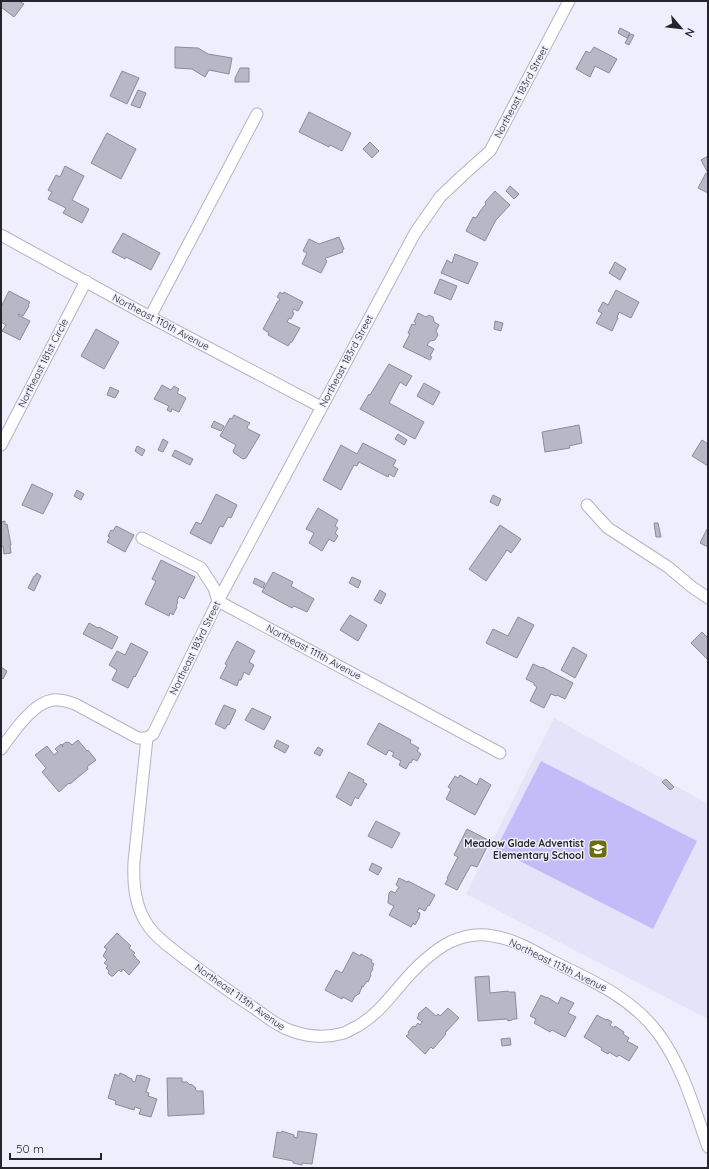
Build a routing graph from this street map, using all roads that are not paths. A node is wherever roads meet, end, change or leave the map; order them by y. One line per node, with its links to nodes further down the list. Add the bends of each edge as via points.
1 (569, 1): 6 (street, Northeast 183rd Street, via 490,150 440,198 415,233)
2 (257, 114): 5 (street)
3 (1, 235): 4 (street, Northeast 110th Avenue)
4 (86, 281): 5 (street, Northeast 110th Avenue); 7 (street, Northeast 181st Circle)
5 (150, 317): 6 (street, Northeast 110th Avenue)
6 (321, 407): 11 (street, Northeast 183rd Street)
7 (1, 446)
8 (587, 505): 10 (street, via 608,528 668,567)
9 (142, 538): 11 (street, via 200,568 214,588)
10 (708, 598)
11 (218, 601): 12 (street, Northeast 183rd Street, via 153,734); 14 (street, Northeast 111th Avenue)
12 (147, 738): 13 (street, via 138,738 75,704 52,700 33,711); 15 (street, Northeast 113th Avenue, via 134,862 135,897 144,920 160,939 226,989 290,1031 322,1037 343,1033 373,1016 422,962 448,943 487,935 514,941 608,989 628,1002 648,1021 670,1051 680,1070)
13 (1, 749)
14 (500, 753)
15 (708, 1147)

